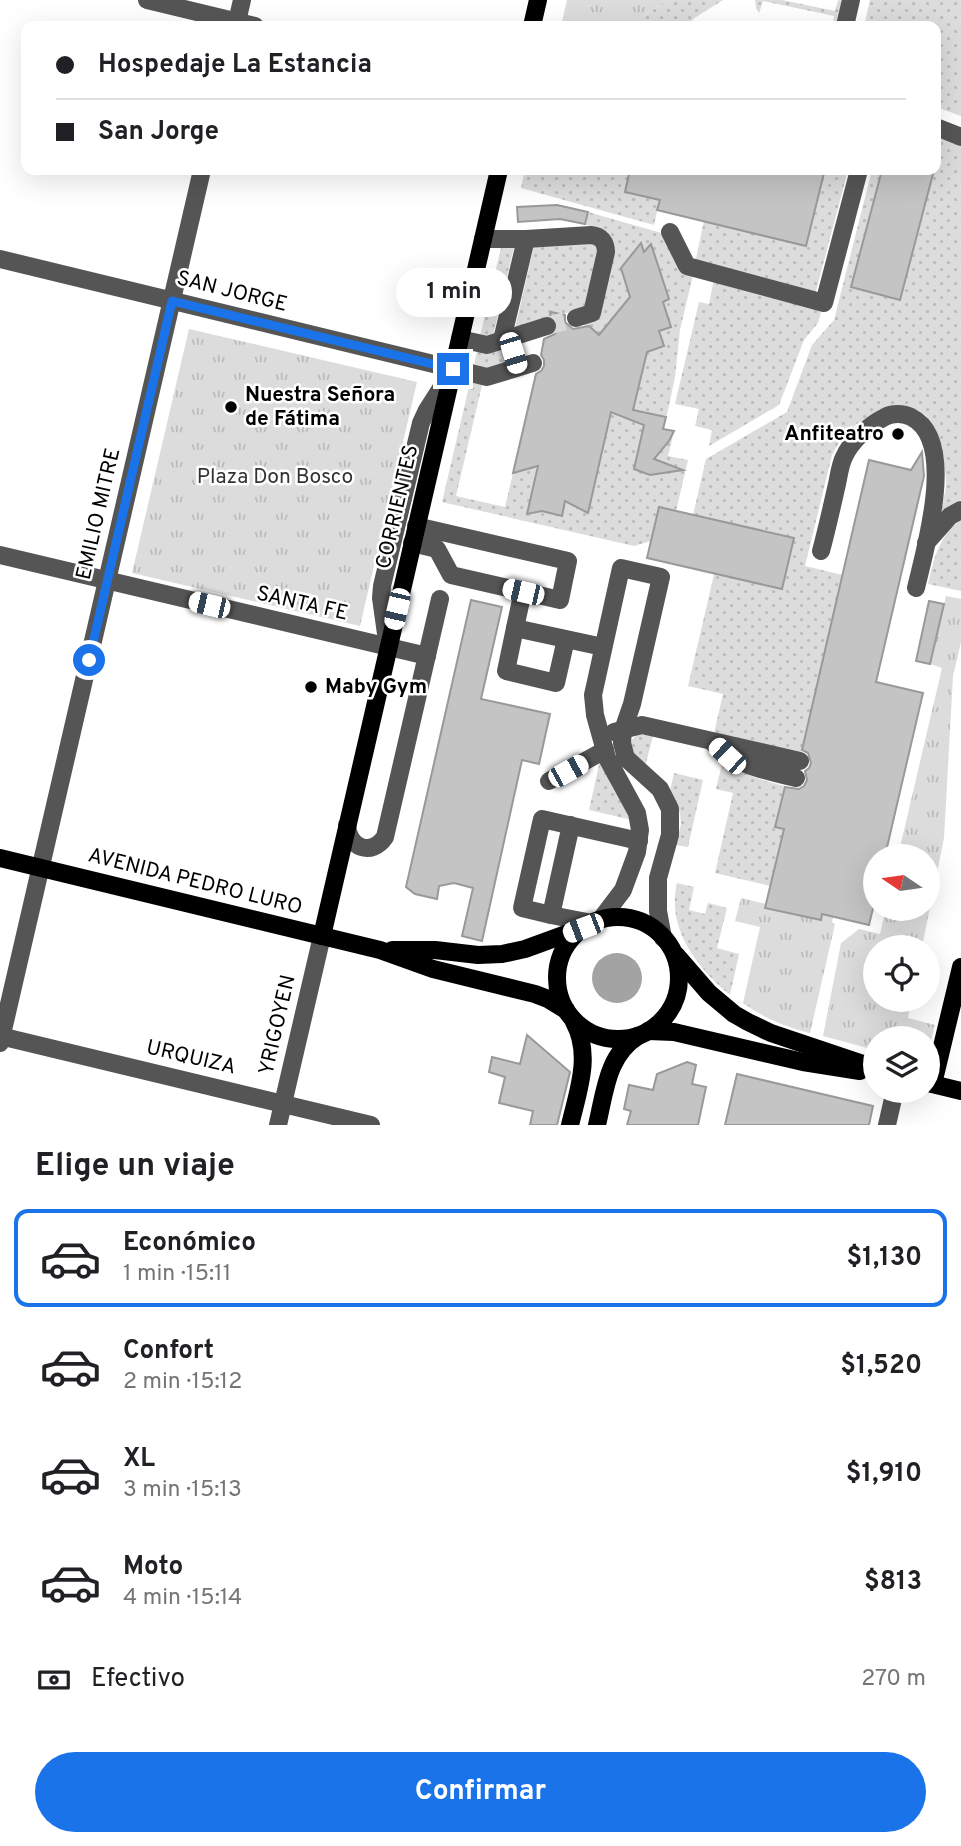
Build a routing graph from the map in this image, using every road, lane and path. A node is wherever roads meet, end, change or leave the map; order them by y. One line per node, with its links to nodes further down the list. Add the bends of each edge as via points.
1 (147, 0): 5 (street)
2 (242, 0): 6 (street)
3 (538, 0): 7 (main road)
4 (851, 0): 8 (street)
5 (225, 21)
6 (237, 21)
7 (533, 21)
8 (846, 21)
9 (941, 129): 10 (street)
10 (961, 137)
11 (201, 175): 18 (street, EMILIO MITRE)
12 (498, 175): 15 (main road, CORRIENTES)
13 (858, 175): 14 (street, via 824,303 687,265)
14 (670, 232)
15 (483, 239): 16 (street); 21 (main road, CORRIENTES)
16 (526, 239): 19 (street, via 592,235 603,240 606,252 592,313); 22 (street)
17 (0, 259): 18 (street, SAN JORGE)
18 (172, 301): 23 (street, SAN JORGE); 29 (street, EMILIO MITRE)
19 (576, 318)
20 (547, 327): 22 (street)
21 (460, 339): 22 (street, via 487,345); 23 (main road, CORRIENTES)
22 (505, 339): 23 (street, SAN JORGE, via 525,365 487,377)
23 (453, 369): 25 (main road, CORRIENTES); 35 (street, via 421,423 382,586)
24 (961, 510): 26 (street)
25 (414, 535): 31 (street, via 437,549 451,575); 31 (street, via 568,561 560,600); 35 (main road, CORRIENTES)
26 (926, 543): 27 (street, via 937,486 932,447 919,421 889,414 874,422 844,456); 30 (street)
27 (821, 551)
28 (0, 555): 29 (street, SANTA FE)
29 (107, 581): 35 (street, SANTA FE); 46 (street, EMILIO MITRE)
30 (916, 588)
31 (523, 592): 33 (street)
32 (440, 599): 37 (street)
33 (515, 628): 34 (street); 34 (street, via 506,671 556,683)
34 (566, 639): 36 (street)
35 (388, 648): 37 (street, SANTA FE); 42 (main road, CORRIENTES)
36 (603, 648): 38 (street, via 621,568 661,577); 39 (street, via 593,695)
37 (427, 656): 42 (street, via 385,837 374,847 362,847 355,844)
38 (623, 730): 39 (street); 40 (street, via 642,725 718,742 727,756 753,768); 50 (street, via 626,758 660,789 670,809 670,835 658,878 658,911)
39 (602, 743): 41 (street); 44 (street, via 637,813)
40 (798, 770)
41 (550, 781)
42 (347, 825): 49 (main road, CORRIENTES)
43 (571, 825): 44 (street); 47 (street); 47 (street, via 542,819 522,908)
44 (639, 841): 48 (street, via 623,890)
45 (0, 858): 46 (main road, AVENIDA PEDRO LURO)
46 (40, 868): 49 (main road, AVENIDA PEDRO LURO); 55 (street, EMILIO MITRE)
47 (551, 915): 48 (street)
48 (592, 923): 50 (main road, via 630,918 648,925); 51 (main road, AVENIDA PEDRO LURO, via 502,954); 53 (main road, via 569,942 559,961 558,991)
49 (321, 936): 51 (main road, AVENIDA PEDRO LURO); 62 (street, YRIGOYEN)
50 (666, 942): 54 (main road, via 677,964 677,993 663,1019); 57 (main road, via 701,985 741,1018)
51 (380, 950): 53 (main road, AVENIDA PEDRO LURO, via 433,969 535,994)
52 (961, 967): 56 (main road)
53 (569, 1015): 54 (main road, via 588,1032 608,1039); 65 (main road, via 582,1039 584,1054)
54 (643, 1034): 58 (main road, via 674,1032 803,1062); 66 (main road, via 622,1048 613,1061)
55 (0, 1038): 62 (street, URQUIZA)
56 (940, 1046)
57 (863, 1066)
58 (863, 1069)
59 (940, 1086): 60 (main road)
60 (961, 1091)
61 (892, 1103): 67 (street)
62 (283, 1104): 63 (street, YRIGOYEN); 64 (street, URQUIZA)
63 (278, 1125)
64 (371, 1125)
65 (570, 1125)
66 (597, 1125)
67 (887, 1125)

